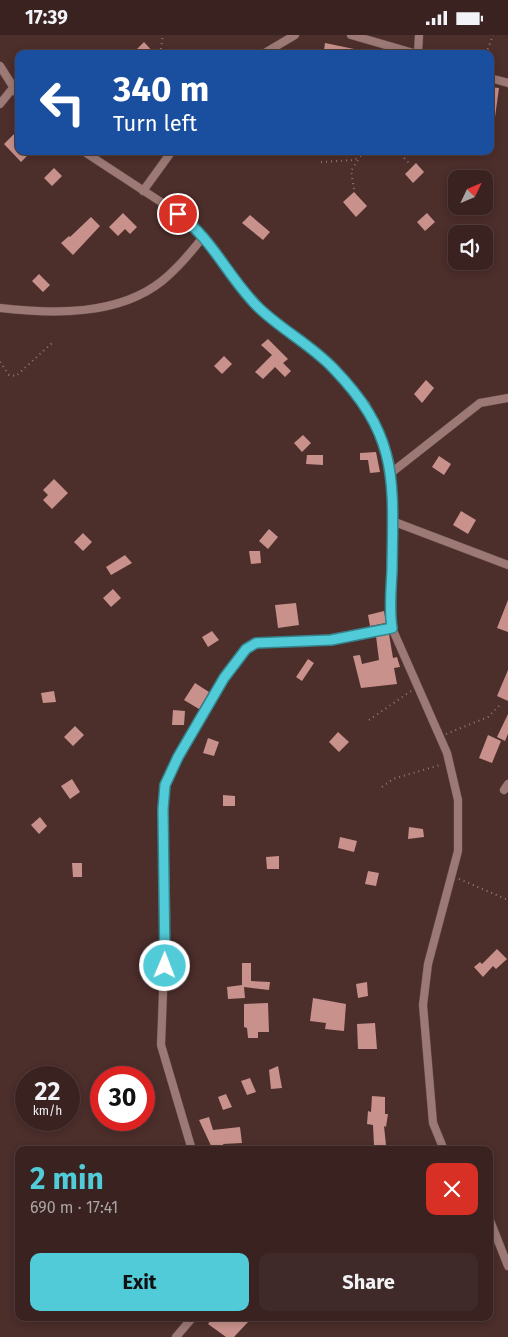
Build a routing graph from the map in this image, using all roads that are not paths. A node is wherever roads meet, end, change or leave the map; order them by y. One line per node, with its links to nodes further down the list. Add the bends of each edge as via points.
1 (295, 35): 4 (street)
2 (351, 35): 5 (street)
3 (419, 35): 6 (street)
4 (270, 50)
5 (404, 50)
6 (418, 50)
7 (0, 66): 10 (street)
8 (494, 79): 9 (street)
9 (508, 83)
10 (13, 89): 11 (street); 12 (street)
11 (15, 91)
12 (0, 104)
13 (89, 155): 15 (street)
14 (169, 155): 15 (street)
15 (142, 191): 16 (street, via 192,224)
16 (204, 236): 17 (street, via 162,281 147,292 117,304 77,310); 19 (street, via 248,297 267,316 329,364 366,405 385,445)
17 (0, 308)
18 (508, 398): 19 (street, via 480,403)
19 (390, 473): 20 (street)
20 (392, 521): 21 (street); 22 (street)
21 (508, 565)
22 (392, 628): 23 (street, via 309,642 262,642 246,649 224,678 167,778 163,809 166,915 162,1045); 24 (street, via 450,763 460,820 458,851 428,964 423,1005 433,1123)
23 (191, 1146)
24 (442, 1146)
25 (493, 1228): 26 (street)
26 (508, 1266)
27 (190, 1321): 28 (street)
28 (176, 1337)

